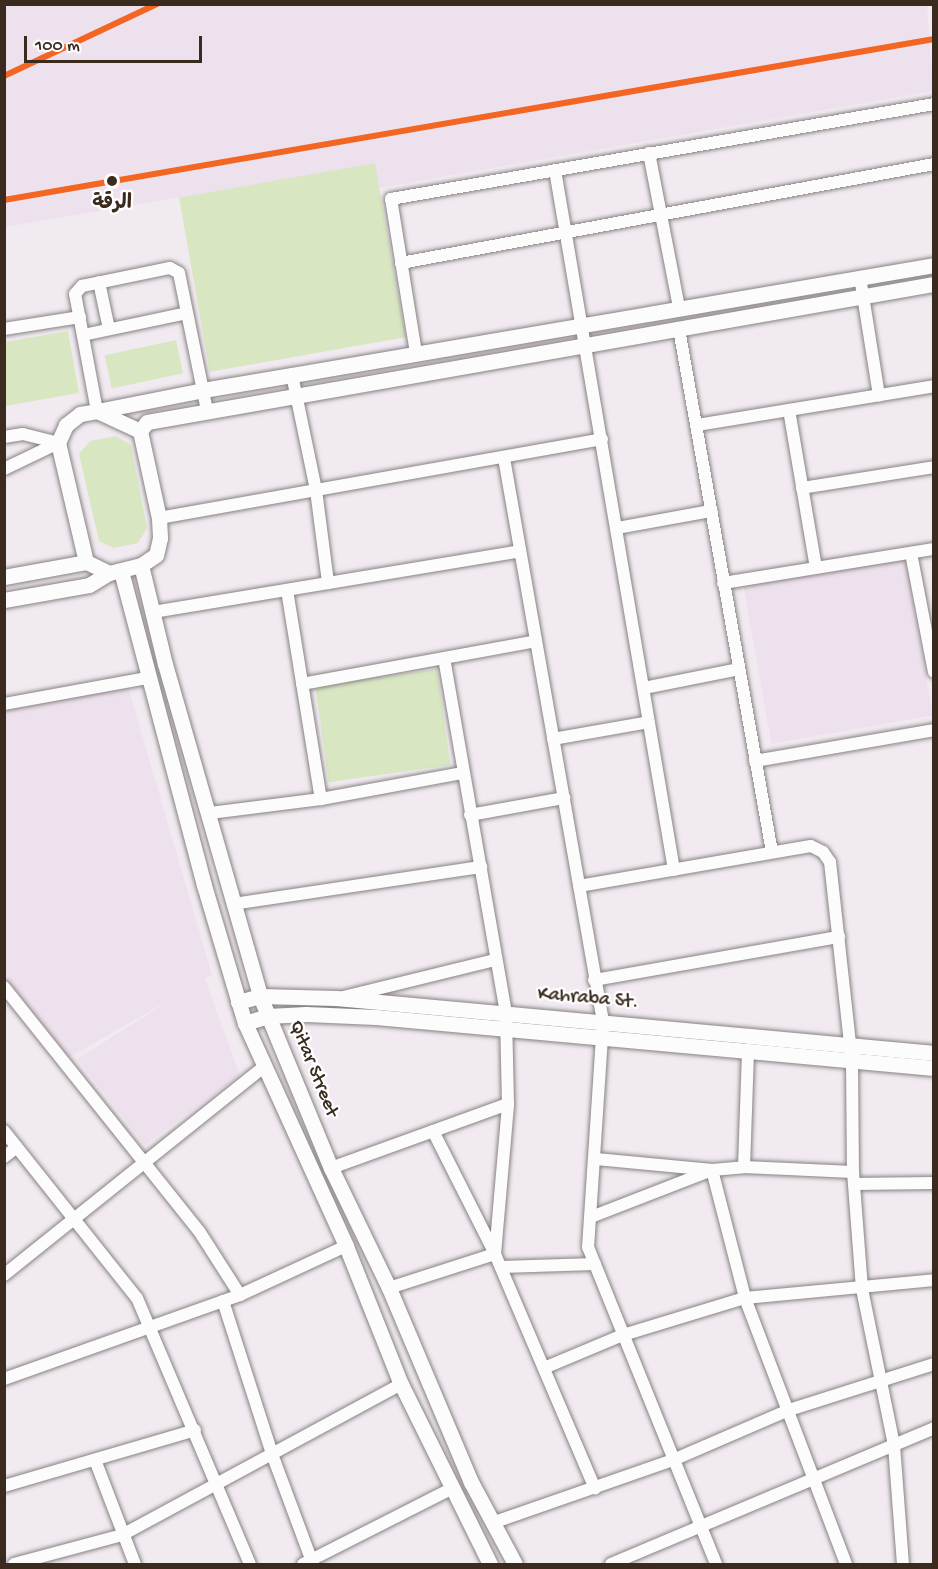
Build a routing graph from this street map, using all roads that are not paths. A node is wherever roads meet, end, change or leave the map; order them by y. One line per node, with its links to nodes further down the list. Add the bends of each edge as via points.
1 (933, 104): 2 (street)
2 (649, 153): 4 (street); 5 (street)
3 (933, 164): 5 (street)
4 (555, 170): 6 (street); 7 (street, via 391,199)
5 (661, 216): 6 (street); 13 (street)
6 (565, 234): 7 (street); 16 (street)
7 (401, 263): 22 (street)
8 (933, 265): 9 (main road)
9 (860, 278): 12 (street); 13 (main road)
10 (99, 282): 14 (street, via 170,268 179,273); 15 (street, via 82,286 75,294); 19 (street)
11 (933, 284): 12 (main road)
12 (864, 297): 18 (main road); 27 (street)
13 (679, 308): 16 (main road)
14 (187, 313): 19 (street); 25 (street)
15 (80, 317): 17 (street); 20 (street)
16 (581, 325): 21 (street); 22 (main road)
17 (4, 329)
18 (679, 329): 21 (main road); 31 (street)
19 (109, 330): 20 (street)
20 (83, 335): 29 (street)
21 (584, 346): 26 (main road); 34 (street)
22 (416, 353): 23 (main road)
23 (292, 375): 25 (main road); 26 (street)
24 (933, 386): 27 (street)
25 (203, 390): 29 (main road); 30 (street)
26 (296, 395): 30 (main road); 40 (street)
27 (879, 395): 28 (street)
28 (789, 410): 31 (street); 39 (street)
29 (97, 411): 32 (main road); 35 (main road, via 80,414 66,425)
30 (207, 411): 32 (main road, via 147,422)
31 (697, 425): 41 (street)
32 (140, 431): 42 (main road)
33 (4, 437): 35 (street, via 23,434)
34 (602, 438): 36 (street); 43 (street)
35 (58, 443): 38 (street); 47 (main road)
36 (504, 458): 40 (street); 45 (street)
37 (933, 467): 39 (street)
38 (4, 469)
39 (802, 488): 49 (street)
40 (316, 490): 42 (street); 52 (street)
41 (711, 510): 43 (street); 53 (street)
42 (159, 518): 48 (main road, via 156,555)
43 (617, 528): 63 (street)
44 (933, 549): 46 (street)
45 (520, 551): 52 (street); 57 (street)
46 (911, 553): 49 (street); 60 (street)
47 (86, 562): 50 (main road); 51 (main road)
48 (141, 565): 50 (main road); 56 (main road, Qitar Street)
49 (816, 568): 53 (street)
50 (115, 572): 55 (main road, via 89,585); 61 (main road)
51 (4, 577)
52 (328, 583): 54 (street)
53 (723, 583): 59 (street)
54 (287, 590): 56 (street); 62 (street)
55 (4, 600)
56 (153, 612): 70 (main road, Qitar Street)
57 (536, 641): 58 (street); 67 (street)
58 (444, 658): 62 (street); 69 (street)
59 (739, 669): 63 (street); 68 (street)
60 (933, 672)
61 (147, 678): 64 (street); 73 (main road)
62 (302, 684): 72 (street)
63 (644, 688): 65 (street)
64 (4, 704)
65 (650, 722): 67 (street); 78 (street)
66 (933, 730): 68 (street)
67 (553, 739): 71 (street)
68 (755, 761): 76 (street)
69 (462, 773): 72 (street); 75 (street)
70 (204, 796): 73 (main road); 74 (main road, Qitar Street)
71 (564, 798): 75 (street); 81 (street)
72 (321, 799): 74 (street)
73 (182, 803): 80 (main road)
74 (210, 813): 79 (main road, Qitar Street)
75 (470, 815): 77 (street)
76 (772, 852): 78 (street); 83 (street, via 811,846 823,852 830,862)
77 (481, 867): 82 (street); 84 (street)
78 (674, 870): 81 (street)
79 (226, 876): 80 (main road); 82 (main road, Qitar Street)
80 (204, 885): 89 (main road)
81 (579, 886): 85 (street)
82 (233, 904): 87 (main road, Qitar Street)
83 (839, 937): 85 (street); 97 (street)
84 (495, 960): 88 (street); 90 (street)
85 (594, 980): 92 (street)
86 (4, 987): 107 (street)
87 (260, 996): 88 (main road, Kahraba St.); 89 (main road, Kahraba St.); 91 (main road, Qitar Street)
88 (336, 998): 90 (main road, Kahraba St.)
89 (238, 1002): 93 (main road)
90 (506, 1013): 92 (main road, Kahraba St.); 94 (street)
91 (268, 1016): 93 (main road, Kahraba St.); 94 (main road, Kahraba St., via 376,1017); 109 (main road, Qitar Street)
92 (603, 1022): 95 (street); 97 (main road, Kahraba St.)
93 (245, 1023): 99 (main road)
94 (504, 1031): 95 (main road, Kahraba St.); 101 (street)
95 (600, 1040): 96 (main road, Kahraba St.); 106 (street)
96 (748, 1052): 97 (main road, Kahraba St.); 108 (street)
97 (850, 1053): 98 (main road, Kahraba St.); 100 (main road, Kahraba St.); 111 (street)
98 (933, 1053)
99 (264, 1067): 107 (street); 115 (main road)
100 (933, 1068)
101 (508, 1104): 103 (street); 116 (street)
102 (4, 1131): 104 (street)
103 (433, 1131): 109 (street); 116 (street)
104 (17, 1147): 105 (street); 114 (street)
105 (4, 1157)
106 (596, 1159): 110 (street); 113 (street)
107 (143, 1165): 114 (street); 123 (street, via 199,1230)
108 (744, 1167): 110 (street); 111 (street)
109 (331, 1168): 121 (main road, Qitar Street)
110 (712, 1170): 113 (street); 124 (street)
111 (853, 1178): 112 (street); 122 (street)
112 (933, 1183)
113 (591, 1217): 117 (street, via 588,1247)
114 (75, 1220): 119 (street); 126 (street, via 138,1298)
115 (346, 1246): 123 (street); 132 (main road)
116 (495, 1254): 118 (street); 121 (street)
117 (595, 1264): 118 (street); 127 (street)
118 (501, 1267): 129 (street)
119 (4, 1275)
120 (933, 1280): 122 (street)
121 (388, 1288): 145 (main road, Qitar Street)
122 (862, 1289): 124 (street); 131 (street)
123 (240, 1295): 125 (street)
124 (745, 1298): 127 (street); 133 (street)
125 (223, 1301): 126 (street); 137 (street)
126 (150, 1330): 130 (street); 135 (street)
127 (623, 1335): 129 (street); 139 (street)
128 (933, 1364): 131 (street)
129 (544, 1368): 144 (street)
130 (4, 1379)
131 (879, 1379): 133 (street); 136 (street)
132 (401, 1384): 137 (street); 143 (main road)
133 (786, 1411): 139 (street); 140 (street)
134 (933, 1428): 136 (street)
135 (195, 1430): 138 (street); 141 (street)
136 (894, 1445): 140 (street); 157 (street)
137 (272, 1454): 141 (street); 148 (street)
138 (95, 1460): 142 (street); 147 (street)
139 (673, 1460): 144 (street); 146 (street)
140 (812, 1477): 146 (street); 156 (street)
141 (218, 1483): 147 (street); 151 (street)
142 (4, 1486)
143 (452, 1489): 148 (street); 152 (main road)
144 (595, 1489): 145 (street)
145 (492, 1523): 153 (main road, Qitar Street)
146 (699, 1526): 154 (street); 155 (street)
147 (122, 1535): 149 (street); 150 (street)
148 (310, 1563)
149 (14, 1564)
150 (135, 1564)
151 (250, 1564)
152 (490, 1564)
153 (515, 1564)
154 (611, 1564)
155 (716, 1564)
156 (846, 1564)
157 (903, 1564)

